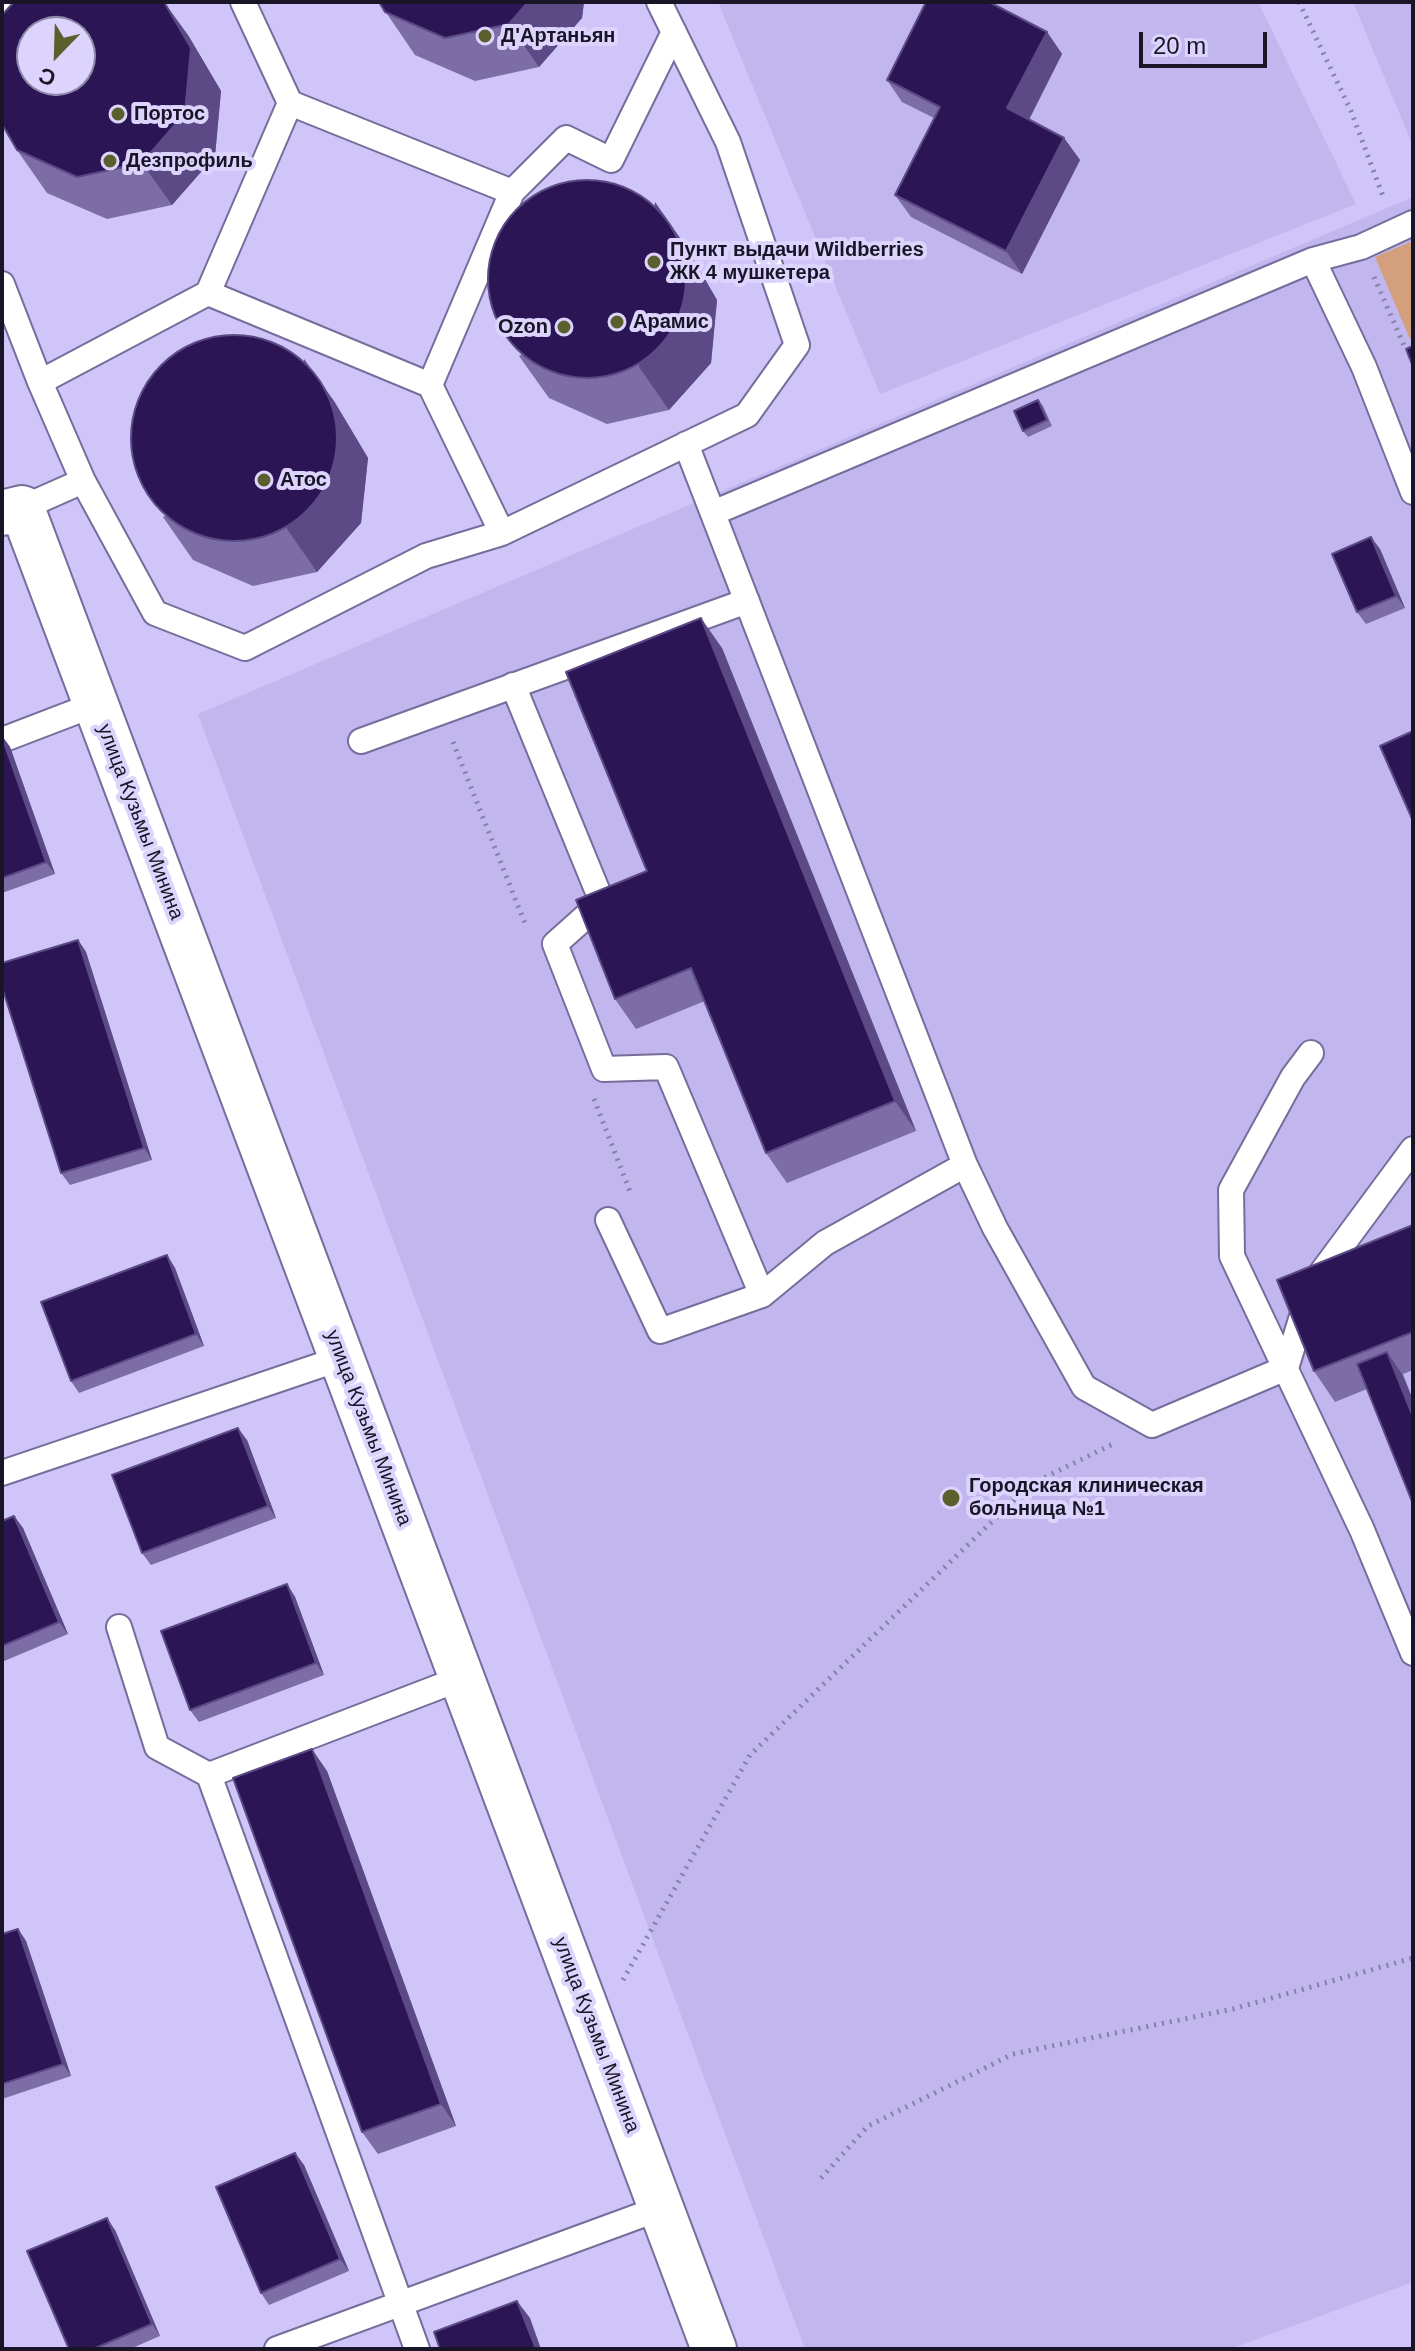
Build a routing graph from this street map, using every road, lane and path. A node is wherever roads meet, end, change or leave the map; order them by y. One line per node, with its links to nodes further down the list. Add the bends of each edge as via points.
1 (16, 2): 5 (lane)
2 (243, 2): 7 (lane)
3 (659, 2): 6 (lane)
4 (1299, 2): 9 (path)
5 (2, 8)
6 (674, 32): 8 (lane, via 611,160 566,138); 17 (lane, via 728,142 797,345 747,415)
7 (290, 103): 8 (lane); 13 (lane)
8 (512, 192): 16 (lane)
9 (1404, 226): 10 (lane)
10 (1361, 247): 11 (lane); 14 (path, via 1406,350)
11 (1313, 260): 19 (lane, via 1364,367); 21 (lane)
12 (2, 284): 15 (lane)
13 (208, 293): 15 (lane); 16 (lane)
14 (1413, 347)
15 (40, 382): 18 (lane)
16 (430, 385): 22 (lane)
17 (686, 444): 21 (lane); 22 (lane)
18 (83, 481): 20 (lane); 22 (lane, via 155,613 245,648 426,556)
19 (1413, 492)
20 (12, 511): 25 (street, улица Кузьмы Минина)
21 (713, 513): 23 (lane)
22 (502, 533)
23 (747, 601): 24 (lane); 30 (lane)
24 (513, 685): 27 (lane); 32 (lane, via 602,902 555,944 604,1069 666,1067)
25 (96, 704): 26 (lane); 33 (street, улица Кузьмы Минина)
26 (2, 740)
27 (361, 741)
28 (1311, 1053): 34 (lane, via 1231,1190 1232,1256)
29 (1413, 1149): 34 (lane, via 1311,1287)
30 (965, 1165): 32 (lane, via 825,1243); 35 (lane, via 1084,1387)
31 (608, 1220): 32 (lane, via 660,1331)
32 (762, 1295)
33 (342, 1358): 36 (lane); 39 (street, улица Кузьмы Минина)
34 (1286, 1368): 35 (lane); 38 (lane)
35 (1152, 1425): 42 (path, via 1031,1484 750,1755)
36 (2, 1473)
37 (119, 1627): 40 (lane, via 157,1747)
38 (1413, 1653)
39 (462, 1678): 40 (lane); 42 (street, улица Кузьмы Минина)
40 (209, 1775): 45 (lane)
41 (1413, 1958): 43 (path, via 1233,2009 1013,2054 868,2126)
42 (594, 2030): 44 (street, улица Кузьмы Минина)
43 (821, 2178)
44 (661, 2208): 45 (lane); 48 (street, улица Кузьмы Минина)
45 (400, 2304): 46 (lane); 47 (lane)
46 (277, 2349)
47 (417, 2349)
48 (714, 2349)

